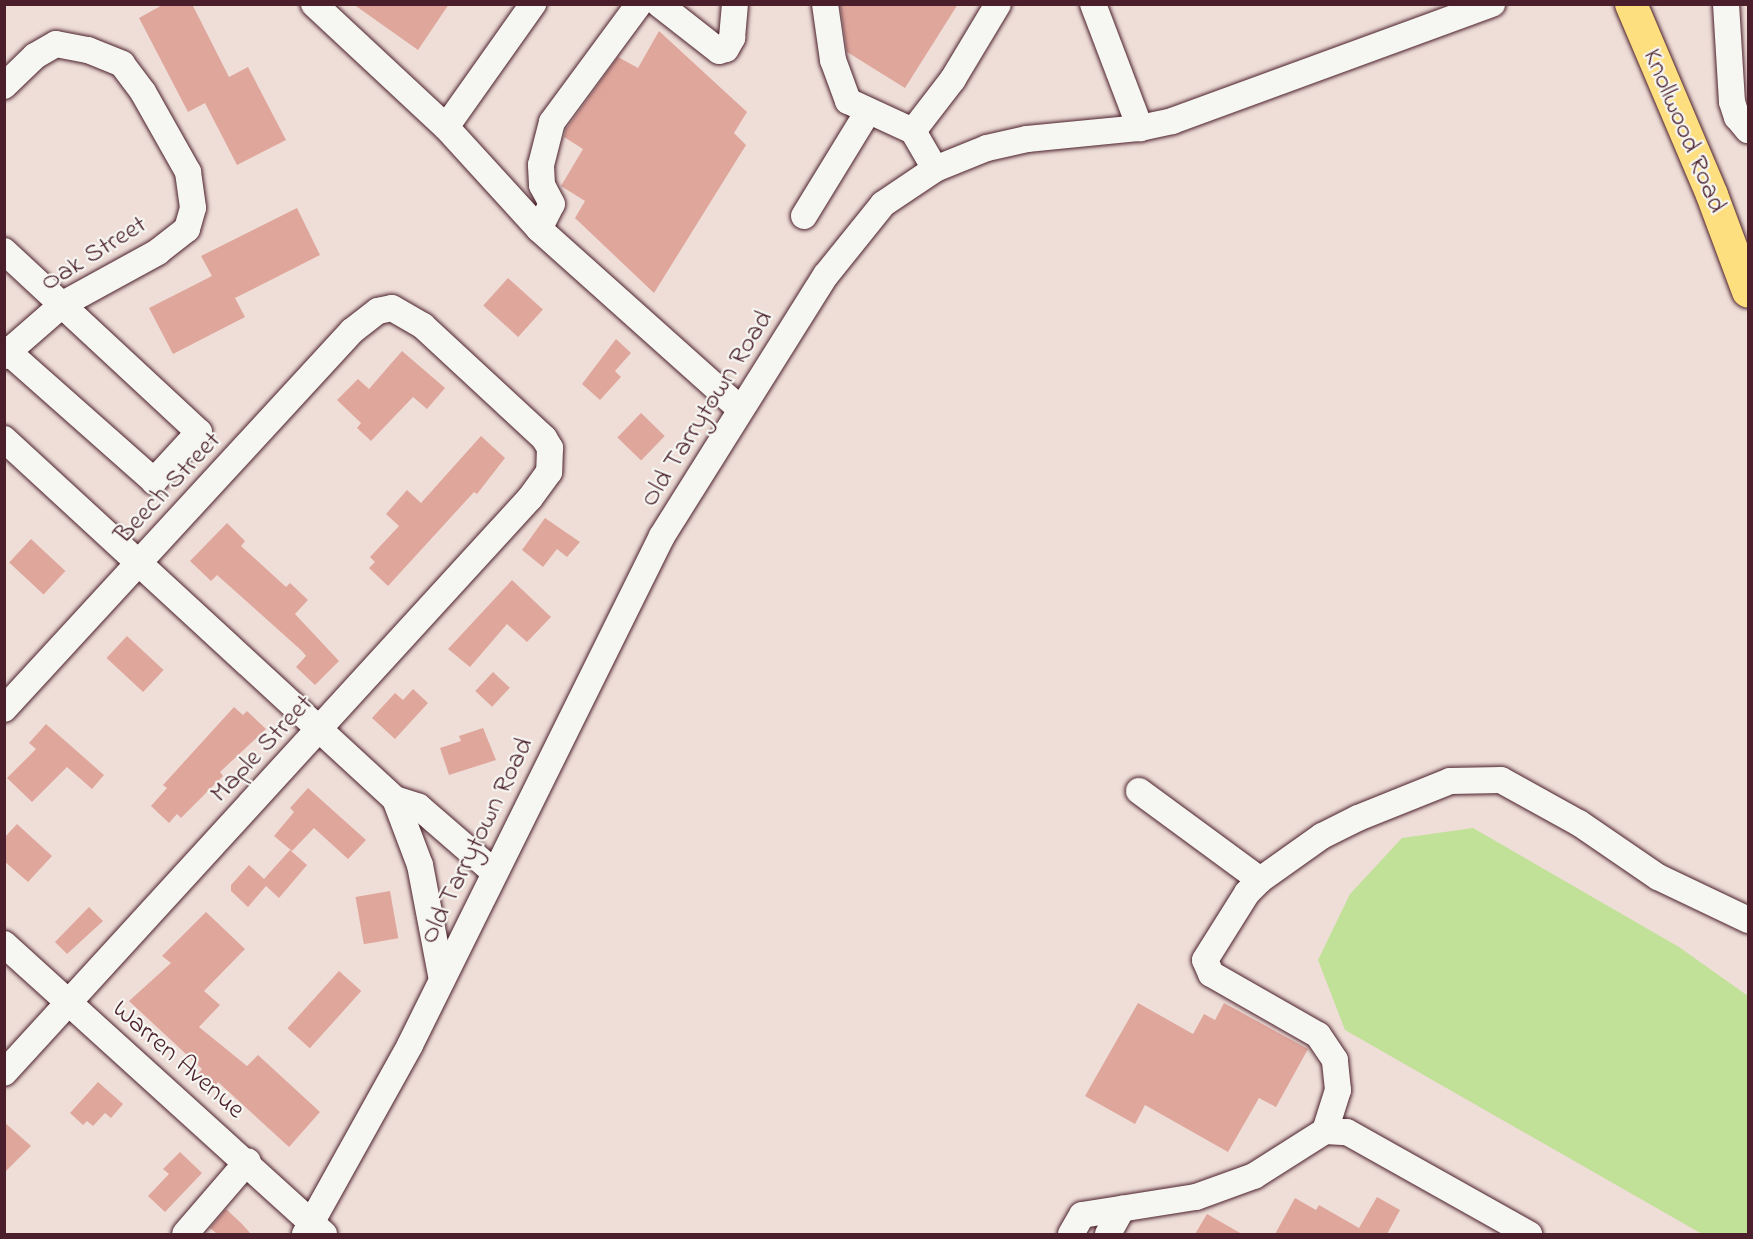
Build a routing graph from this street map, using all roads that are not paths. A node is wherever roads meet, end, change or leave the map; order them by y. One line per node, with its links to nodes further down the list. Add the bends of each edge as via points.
1 (314, 4): 14 (street)
2 (533, 4): 14 (street)
3 (639, 4): 20 (street, via 552,122 541,165 542,185 552,204)
4 (659, 4): 5 (street, via 718,51 726,49 732,38)
5 (735, 4)
6 (825, 4): 13 (street, via 833,60 848,101)
7 (998, 4): 17 (street, via 953,79)
8 (1093, 4): 15 (street)
9 (1492, 4): 15 (street, Old Tarrytown Road, via 1208,109)
10 (1631, 4): 22 (main road, Knollwood Road)
11 (1726, 4): 16 (street, via 1732,102 1737,117)
12 (4, 86): 23 (street, Oak Street, via 35,56 56,44 88,50 122,64 143,92 188,172 193,208 187,229 140,265)
13 (867, 113): 17 (street); 19 (street)
14 (446, 127): 20 (street)
15 (1140, 128): 18 (street, Old Tarrytown Road, via 1027,139 987,148)
16 (1749, 130)
17 (913, 131): 18 (street)
18 (935, 169): 26 (street, Old Tarrytown Road, via 883,204 859,231)
19 (804, 216)
20 (539, 229): 26 (street)
21 (4, 251): 23 (street)
22 (1749, 292)
23 (63, 304): 25 (street, Oak Street); 25 (street, via 199,432 154,481)
24 (378, 311): 28 (street, Beech Street, via 352,331); 30 (street, Maple Street, via 392,308 423,326 544,438 552,459 549,472 530,498)
25 (6, 352)
26 (740, 409): 33 (street, Old Tarrytown Road, via 662,536)
27 (4, 439): 28 (street)
28 (138, 564): 29 (street, Beech Street); 30 (street)
29 (4, 709)
30 (321, 730): 32 (street); 40 (street, Maple Street)
31 (1138, 791): 34 (street)
32 (395, 799): 33 (street, via 419,807); 35 (street)
33 (494, 872): 36 (street, Old Tarrytown Road)
34 (1260, 880): 37 (street, via 1322,837 1426,787 1450,781 1492,779 1526,791 1658,877); 42 (street, via 1247,893 1204,965 1211,974 1318,1035 1335,1060 1338,1090)
35 (429, 900): 36 (street); 39 (street)
36 (472, 920): 39 (street, Old Tarrytown Road)
37 (1749, 920)
38 (4, 944): 40 (street, Warren Avenue)
39 (442, 980): 45 (street, Old Tarrytown Road)
40 (68, 1002): 41 (street, Maple Street); 43 (street, Warren Avenue)
41 (4, 1073)
42 (1325, 1131): 44 (street, via 1254,1176 1196,1197); 49 (street, via 1347,1132)
43 (248, 1161): 45 (street, Warren Avenue); 46 (street)
44 (1122, 1209): 47 (street, via 1082,1215); 48 (street)
45 (314, 1230)
46 (185, 1234)
47 (1071, 1234)
48 (1108, 1234)
49 (1529, 1234)

